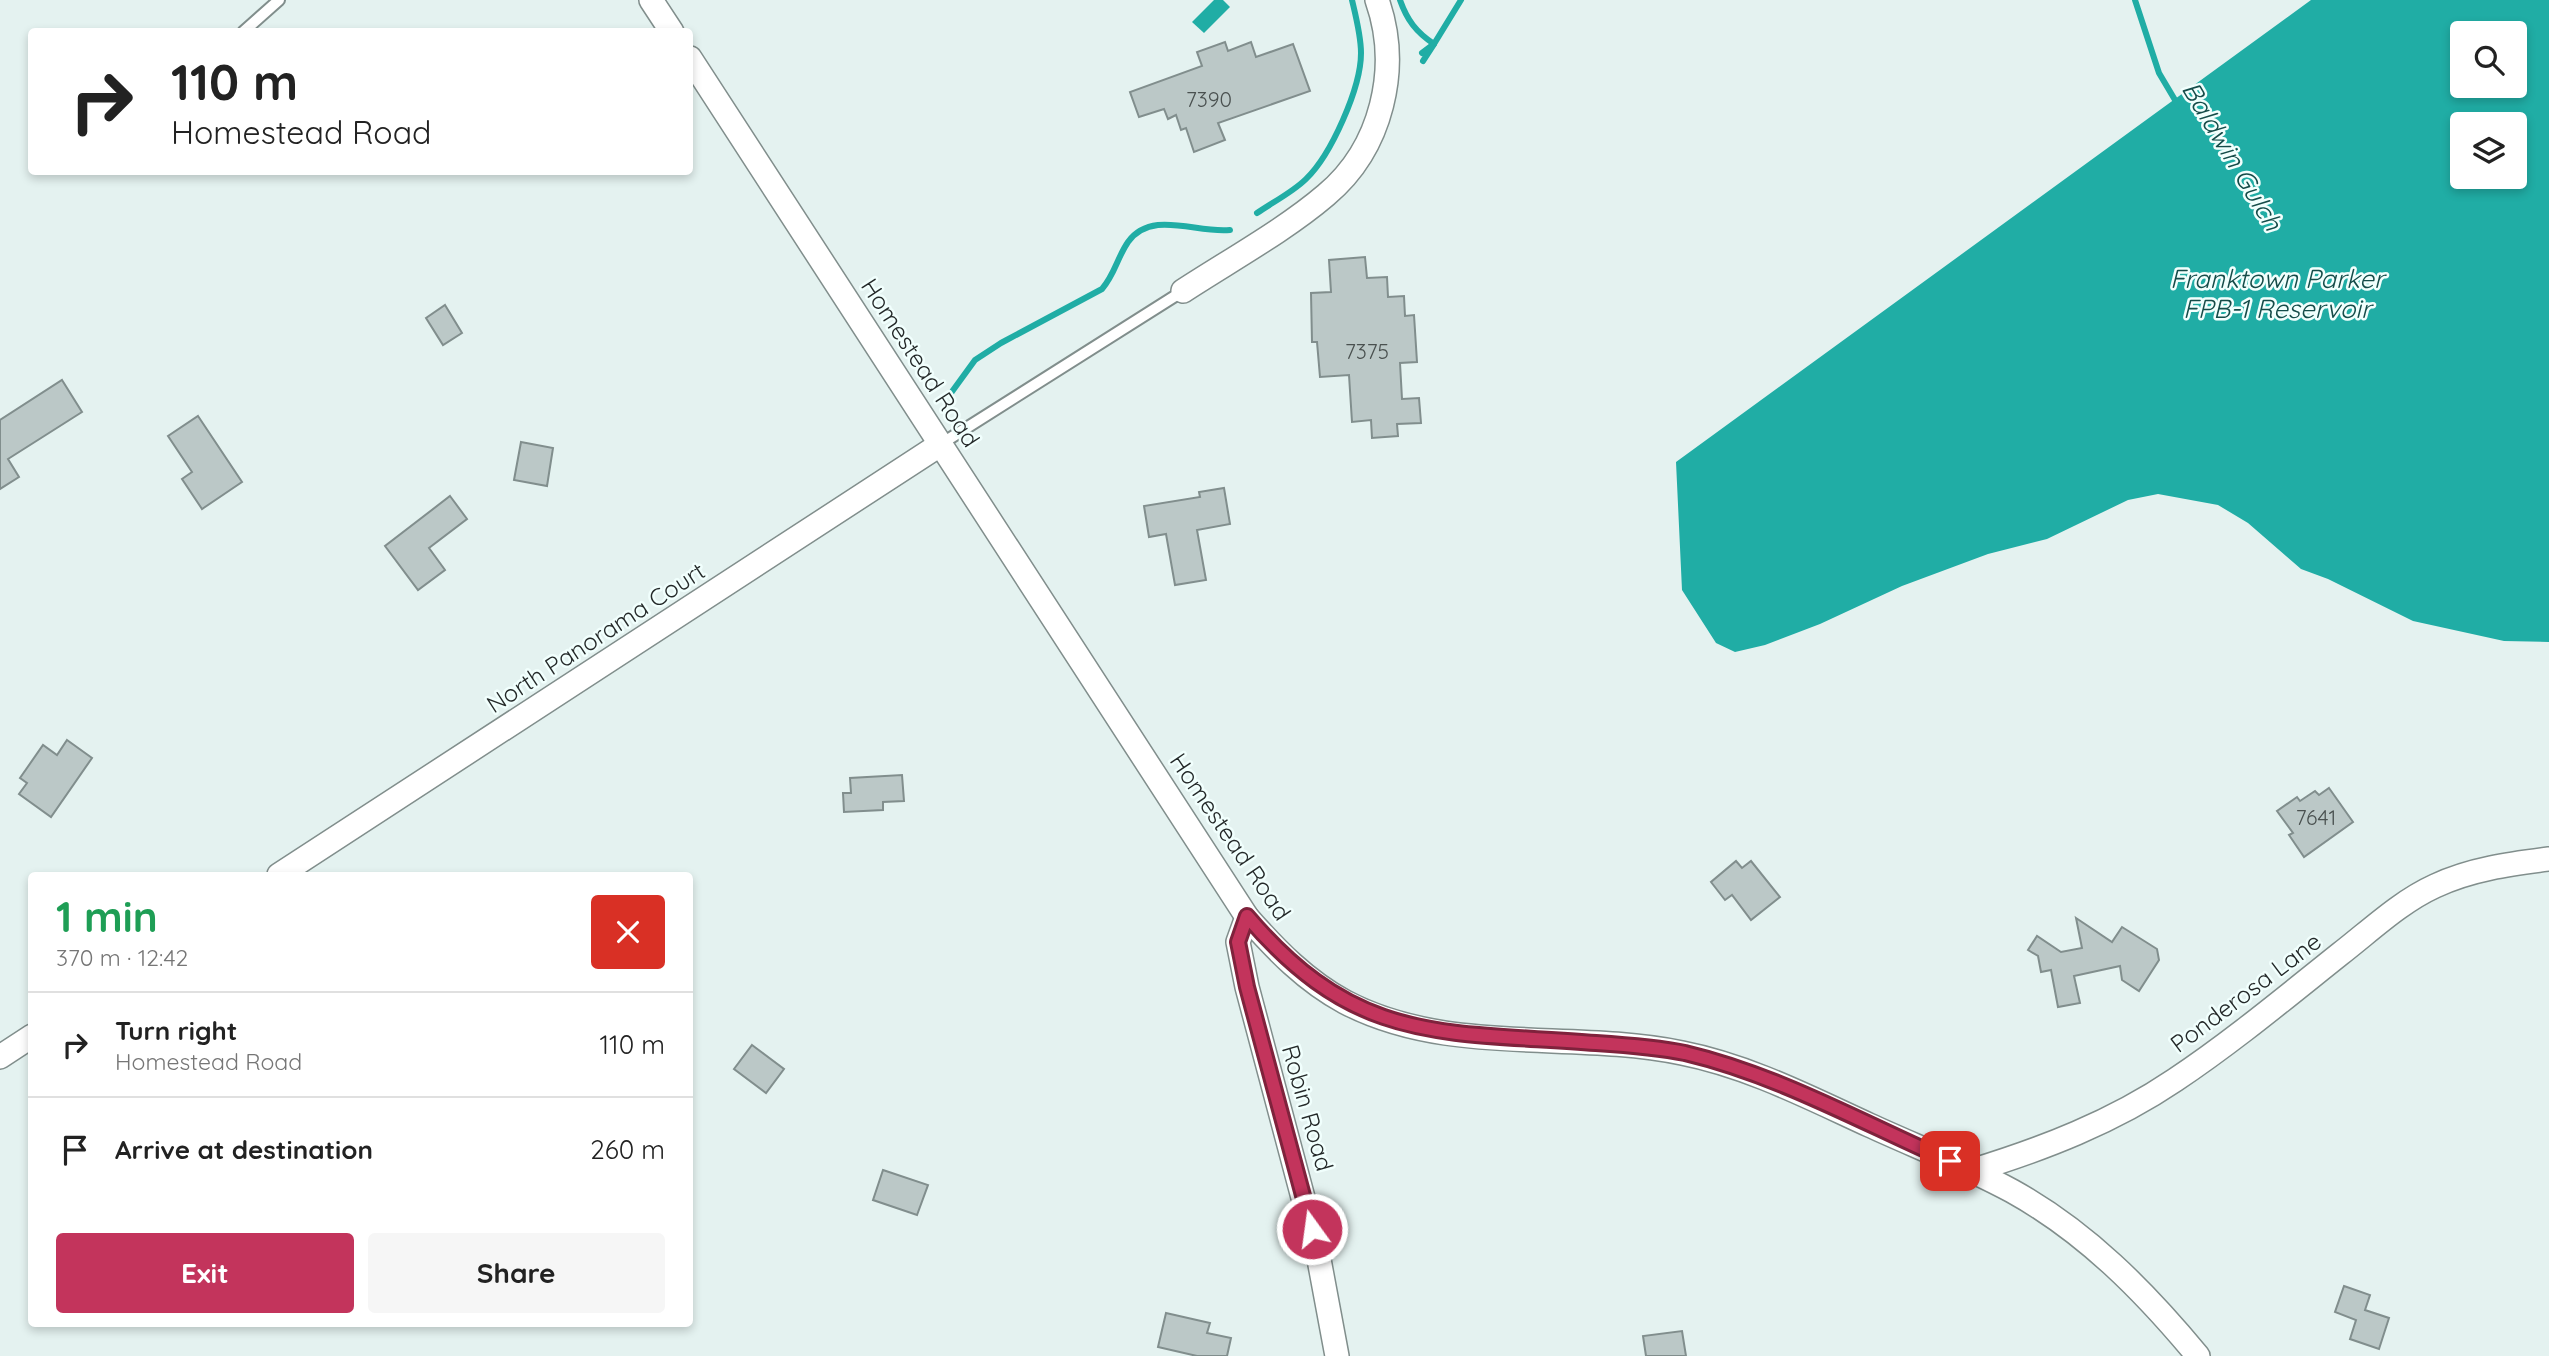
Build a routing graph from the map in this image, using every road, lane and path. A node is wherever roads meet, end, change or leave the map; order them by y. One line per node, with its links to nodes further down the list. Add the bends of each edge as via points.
1 (279, 0): 4 (lane)
2 (652, 0): 5 (street)
3 (1377, 0): 7 (street, via 1388,43 1385,96 1354,163 1325,196)
4 (248, 28)
5 (670, 28)
6 (693, 63): 8 (street, Homestead Road)
7 (1183, 291): 8 (lane)
8 (941, 444): 10 (street, North Panorama Court); 11 (street, Homestead Road)
9 (2549, 859): 14 (street, Ponderosa Lane, via 2466,874 2435,886 2402,905 2173,1081 2092,1127)
10 (284, 872)
11 (1247, 916): 14 (street, Homestead Road, via 1313,981 1370,1014 1453,1034 1654,1048 1724,1063); 15 (street, Robin Road, via 1238,942 1247,987 1312,1229)
12 (28, 1038): 13 (street)
13 (0, 1056)
14 (1971, 1171): 16 (street, Homestead Road, via 2048,1213 2100,1253 2129,1278)
15 (1337, 1356)
16 (2198, 1356)

